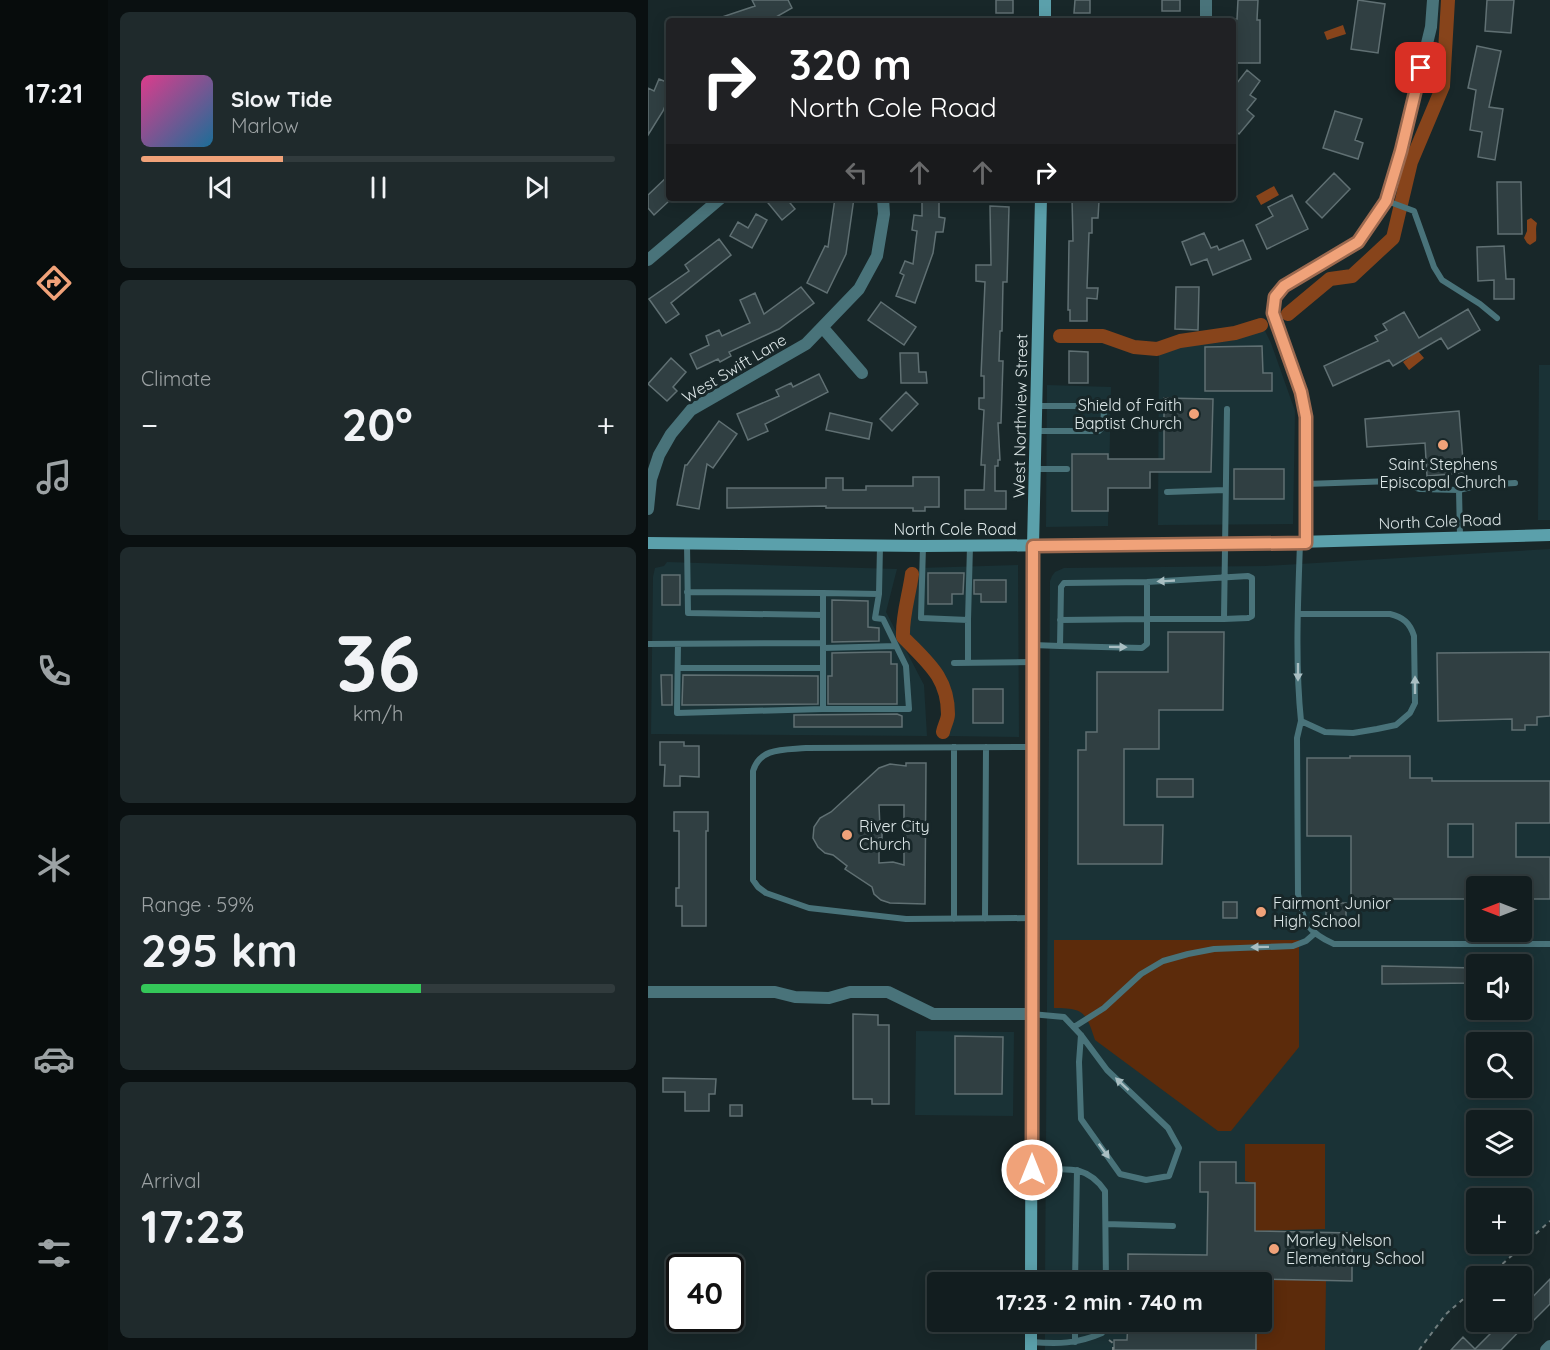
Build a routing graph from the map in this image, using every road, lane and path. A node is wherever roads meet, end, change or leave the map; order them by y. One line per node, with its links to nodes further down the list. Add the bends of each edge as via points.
1 (1045, 0): 4 (street)
2 (1206, 0): 5 (street)
3 (1433, 0): 9 (street, via 1431,27)
4 (1045, 18)
5 (1206, 18)
6 (717, 201): 10 (street)
7 (883, 201): 12 (street, West Swift Lane, via 877,256 859,289)
8 (1041, 201): 14 (street, West Northview Street)
9 (1386, 201): 11 (lane, via 1414,211 1442,280); 20 (street, via 1358,242 1284,286 1275,297 1273,313 1304,409)
10 (648, 260)
11 (1497, 318)
12 (823, 328): 13 (street); 24 (street, West Swift Lane, via 806,344 691,410 658,455)
13 (862, 373)
14 (1037, 406): 16 (street, West Northview Street); 16 (lane, via 1100,406 1104,410 1099,431)
15 (1227, 409): 21 (lane)
16 (1036, 430): 17 (street, West Northview Street)
17 (1035, 469): 18 (lane); 34 (street, West Northview Street)
18 (1067, 469)
19 (1515, 483): 22 (lane)
20 (1306, 484): 22 (lane, via 1393,482 1420,489); 28 (street)
21 (1226, 490): 23 (lane); 30 (lane)
22 (1459, 490): 26 (lane)
23 (1167, 492)
24 (648, 509)
25 (1550, 535): 26 (street, North Cole Road)
26 (1460, 536): 28 (street, North Cole Road)
27 (648, 543): 29 (street, North Cole Road)
28 (1303, 543): 30 (street, North Cole Road); 40 (lane)
29 (687, 544): 31 (street, North Cole Road); 37 (lane)
30 (1224, 544): 34 (street, North Cole Road); 35 (lane)
31 (880, 546): 32 (street, North Cole Road); 39 (lane)
32 (923, 546): 33 (street, North Cole Road); 43 (lane, via 921,618)
33 (970, 546): 34 (street, North Cole Road); 43 (lane)
34 (1033, 546): 49 (street, West Northview Street)
35 (1225, 578): 36 (lane, one-way to 36); 42 (lane); 42 (lane, via 1252,578 1252,616)
36 (1147, 582): 44 (lane, via 1064,583); 45 (lane)
37 (687, 592): 38 (lane); 41 (lane, via 688,613)
38 (824, 593): 39 (lane); 41 (lane)
39 (879, 594): 50 (lane, via 874,618 883,619)
40 (1298, 614): 58 (lane, one-way to 58); 58 (lane, one-way to 40, via 1325,732 1353,733 1396,725 1403,720 1414,703 1414,636 1406,621 1390,614)
41 (824, 615): 48 (lane)
42 (1224, 618): 45 (lane)
43 (968, 620): 54 (lane)
44 (1060, 620): 45 (lane); 51 (lane)
45 (1147, 620): 51 (lane, one-way to 45, via 1142,648 1147,644)
46 (648, 644): 47 (lane)
47 (678, 645): 48 (lane); 55 (lane)
48 (824, 645): 50 (lane); 56 (lane)
49 (1033, 645): 51 (lane); 52 (street, West Northview Street)
50 (896, 646): 57 (lane, via 906,666 909,709)
51 (1060, 646)
52 (1033, 662): 54 (lane); 61 (street, West Northview Street)
53 (954, 663): 54 (lane)
54 (968, 663)
55 (678, 668): 56 (lane); 57 (lane, via 677,713)
56 (823, 668): 57 (lane)
57 (824, 709)
58 (1300, 721): 65 (lane, via 1298,894 1301,914)
59 (954, 747): 60 (lane); 63 (lane); 63 (lane, via 769,752 756,762 753,771 753,880 766,893 809,908 906,919)
60 (986, 747): 61 (lane); 64 (lane)
61 (1032, 747): 62 (street, West Northview Street)
62 (1032, 918): 64 (lane); 68 (street, West Northview Street)
63 (954, 919): 64 (lane)
64 (985, 919)
65 (1314, 934): 66 (lane, via 1334,944); 69 (lane, one-way to 69, via 1293,946 1214,949 1163,961)
66 (1550, 944)
67 (648, 992): 68 (street, via 775,992 829,998 850,992 888,992 933,1014)
68 (1031, 1014): 69 (lane, via 1064,1017); 71 (street, West Northview Street)
69 (1074, 1027): 70 (lane)
70 (1081, 1035): 70 (lane, one-way to 70, via 1081,1119 1120,1174 1146,1180 1169,1176 1179,1148 1168,1128 1107,1070)
71 (1032, 1170): 72 (lane); 77 (street, West Northview Street)
72 (1077, 1170): 74 (lane, via 1096,1179 1105,1191); 78 (lane)
73 (1550, 1221): 76 (path)
74 (1106, 1224): 75 (lane); 79 (lane)
75 (1173, 1226)
76 (1500, 1266)
77 (1031, 1272)
78 (1075, 1272)
79 (1106, 1272)
80 (1466, 1297): 88 (path, via 1446,1314)
81 (1075, 1332): 84 (lane)
82 (1102, 1332): 84 (lane)
83 (1109, 1340): 87 (path)
84 (1075, 1342): 85 (lane)
85 (1031, 1346)
86 (1550, 1346): 89 (street)
87 (1113, 1350)
88 (1419, 1350)
89 (1546, 1350)

